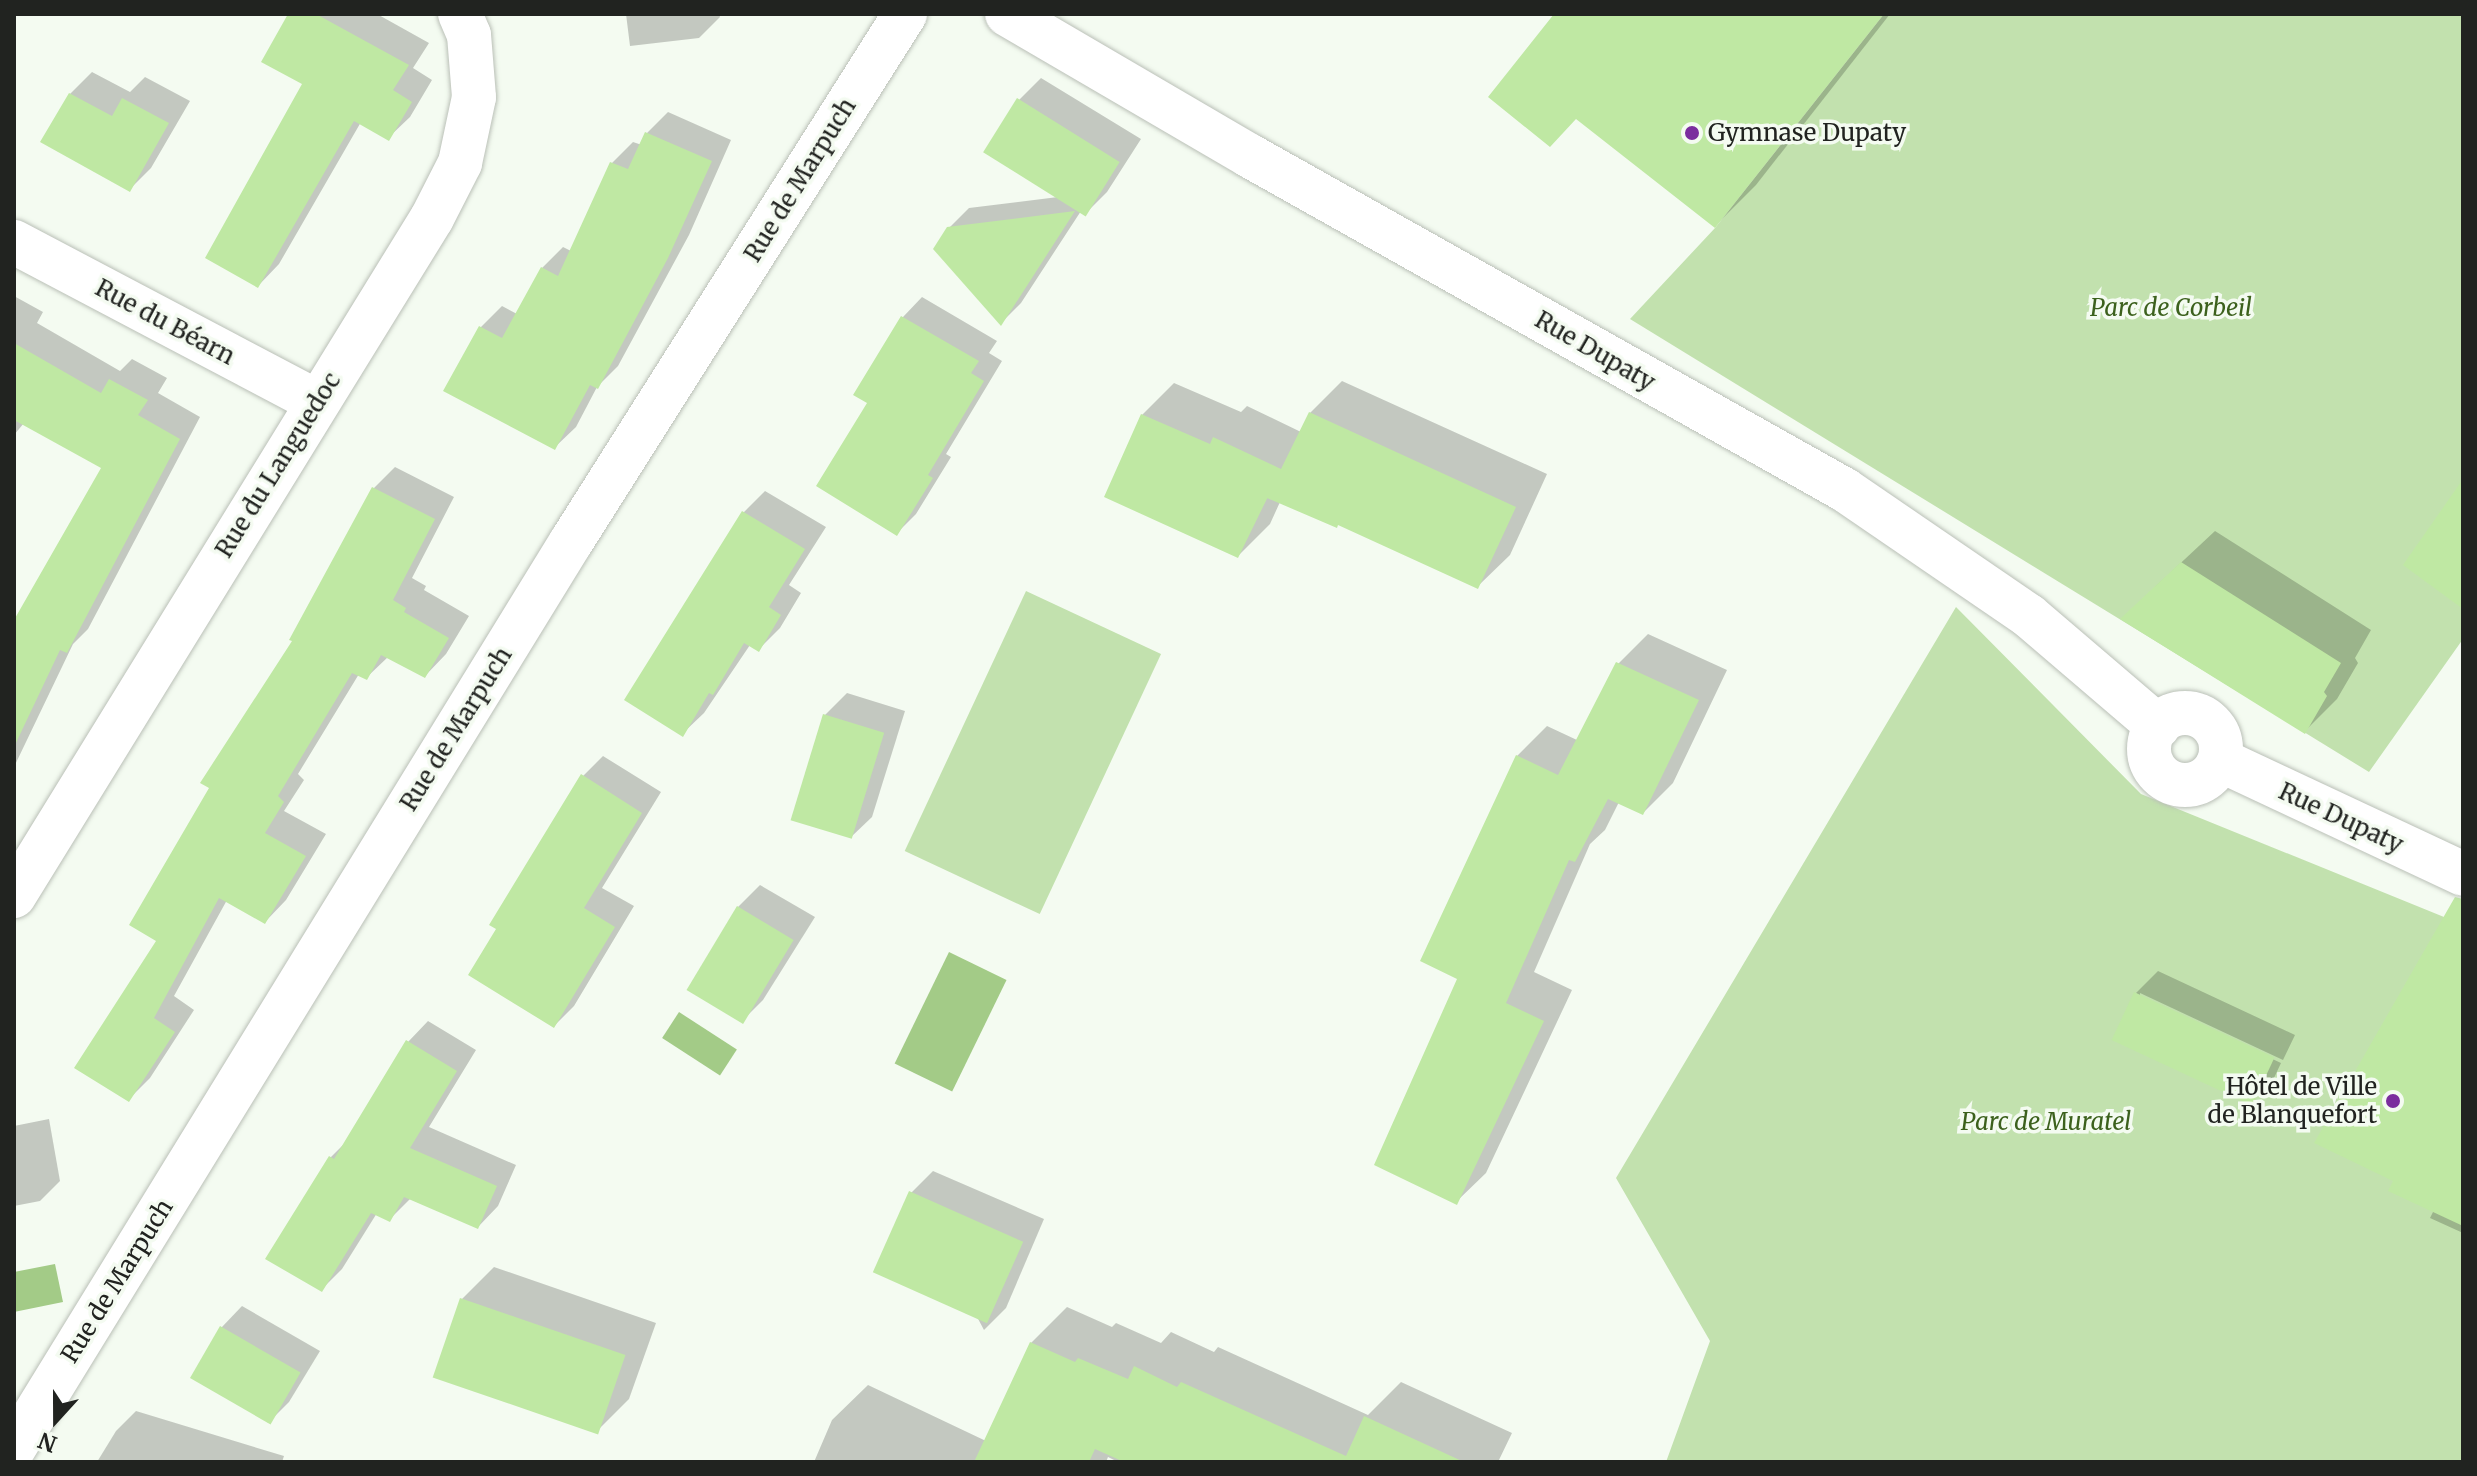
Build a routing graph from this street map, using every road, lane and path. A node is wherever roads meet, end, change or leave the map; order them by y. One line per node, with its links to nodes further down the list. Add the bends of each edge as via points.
1 (460, 14): 5 (street, Rue du Languedoc, via 469,35 474,97 460,163 432,218)
2 (905, 14): 8 (street, Rue de Marpuch, via 563,556)
3 (1007, 14): 6 (street, Rue Dupaty, via 1845,490 2029,616 2158,726 2178,714 2201,717 2218,734 2220,760)
4 (14, 242): 5 (street, Rue du Béarn)
5 (317, 402): 7 (street, Rue du Languedoc)
6 (2463, 874)
7 (14, 896)
8 (14, 1448)

